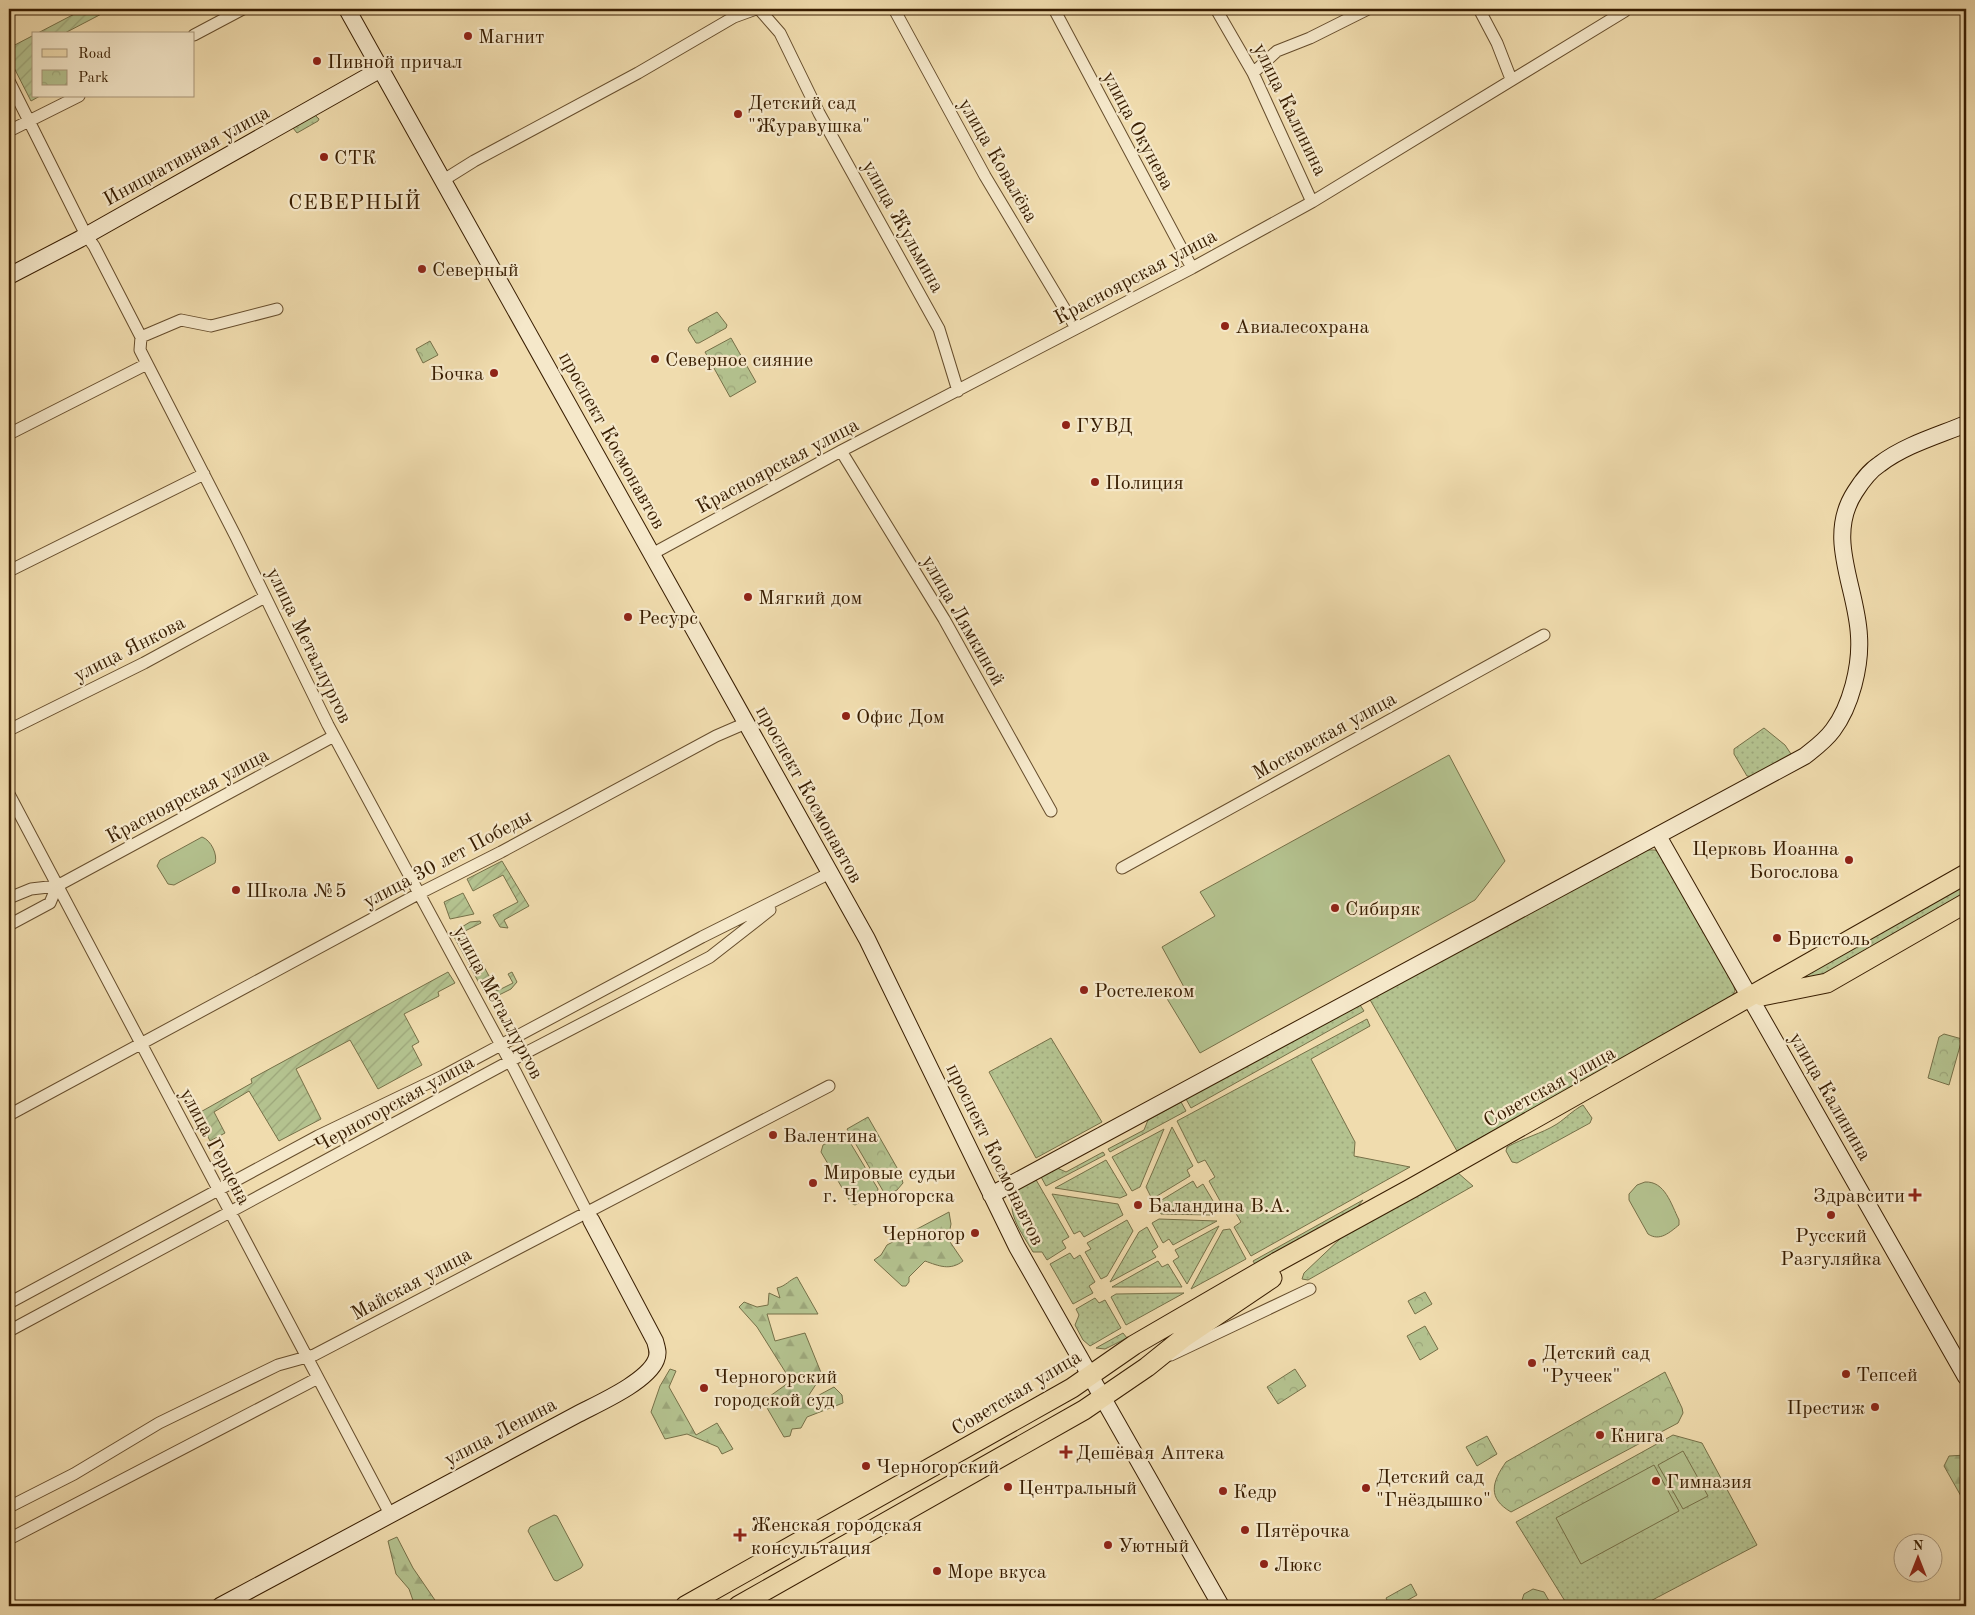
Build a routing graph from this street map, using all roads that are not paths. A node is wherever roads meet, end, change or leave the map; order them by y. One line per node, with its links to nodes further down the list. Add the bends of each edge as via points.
1 (243, 9): 10 (street)
2 (348, 9): 11 (main road, проспект Космонавтов)
3 (758, 9): 18 (street, via 734,17); 27 (street, улица Жульмина, via 780,33 819,113 939,329)
4 (894, 9): 24 (street, улица Ковалёва, via 985,176)
5 (1054, 9): 21 (street, улица Окунева)
6 (1216, 9): 12 (street, улица Калинина)
7 (1368, 9): 12 (street, via 1276,51)
8 (1479, 9): 13 (street)
9 (1624, 10): 13 (street, Красноярская улица)
10 (195, 34)
11 (382, 69): 18 (main road, проспект Космонавтов); 20 (main road, Инициативная улица)
12 (1253, 73): 19 (street, улица Калинина)
13 (1511, 79): 19 (street, Красноярская улица)
14 (9, 81): 16 (street, улица Металлургов)
15 (75, 98): 16 (street)
16 (29, 122): 17 (street); 20 (street, улица Металлургов)
17 (9, 131)
18 (442, 181): 32 (main road, проспект Космонавтов)
19 (1312, 202): 21 (street, Красноярская улица)
20 (86, 235): 22 (main road, Инициативная улица); 25 (street, улица Металлургов)
21 (1192, 268): 24 (street, Красноярская улица)
22 (9, 276)
23 (277, 309): 25 (street, via 211,326 181,320)
24 (1076, 328): 27 (street, Красноярская улица)
25 (141, 337): 26 (street, улица Металлургов, via 140,350)
26 (147, 364): 29 (street); 31 (street, улица Металлургов)
27 (958, 390): 30 (street, Красноярская улица)
28 (1966, 424): 41 (main road, via 1902,449 1879,464 1864,478 1848,502 1842,518 1841,536 1860,636 1848,698 1834,729 1805,756)
29 (9, 434)
30 (842, 451): 32 (street, Красноярская улица); 40 (street, улица Лямкиной, via 944,619)
31 (204, 474): 33 (street); 34 (street, улица Металлургов)
32 (652, 554): 36 (main road, проспект Космонавтов)
33 (9, 571)
34 (265, 597): 37 (street, улица Янкова, via 144,663); 38 (street, улица Металлургов)
35 (1544, 635): 42 (street, Московская улица)
36 (746, 723): 43 (main road, проспект Космонавтов); 46 (street, улица 30 лет Победы)
37 (9, 730)
38 (334, 736): 45 (street, Красноярская улица); 46 (street, улица Металлургов)
39 (9, 794): 45 (street, улица Герцена)
40 (1051, 810)
41 (1658, 836): 51 (main road, улица Калинина); 58 (main road)
42 (1122, 868)
43 (830, 873): 47 (street, Черногорская улица); 58 (main road, проспект Космонавтов, via 888,979)
44 (1966, 874): 51 (main road, Советская улица)
45 (57, 886): 48 (street, Красноярская улица, via 31,889); 50 (street, Красноярская улица, via 50,903); 52 (street, улица Герцена)
46 (420, 893): 52 (street, улица 30 лет Победы); 53 (street, улица Металлургов)
47 (788, 895): 53 (street, Черногорская улица, via 702,937); 54 (street, Черногорская улица, via 710,957)
48 (9, 898)
49 (1966, 903): 51 (main road, Советская улица, via 1827,983)
50 (9, 925)
51 (1751, 997): 60 (main road, Советская улица); 68 (main road, улица Калинина)
52 (142, 1044): 56 (street, улица 30 лет Победы); 57 (street, улица Герцена)
53 (501, 1045): 54 (street, улица Металлургов); 57 (street, Черногорская улица, via 318,1136)
54 (510, 1061): 59 (street, Черногорская улица); 61 (street, улица Металлургов)
55 (829, 1086): 61 (street, Майская улица)
56 (9, 1115)
57 (219, 1191): 59 (street, улица Герцена); 63 (street, Черногорская улица)
58 (991, 1195): 67 (main road, проспект Космонавтов)
59 (230, 1212): 64 (street, Черногорская улица); 65 (street, улица Герцена)
60 (1368, 1212): 66 (main road, Советская улица, via 1183,1338); 67 (main road, Советская улица, via 1134,1345)
61 (590, 1216): 65 (street, Майская улица); 72 (main road, улица Ленина, via 658,1349 651,1369 622,1390)
62 (1310, 1289): 66 (street)
63 (9, 1303)
64 (9, 1331)
65 (307, 1358): 69 (street, улица Герцена); 71 (street, Майская улица, via 278,1365 159,1424)
66 (1147, 1367): 70 (main road, Советская улица)
67 (1090, 1375): 70 (main road, проспект Космонавтов); 75 (main road, Советская улица)
68 (1966, 1377)
69 (318, 1378): 72 (street, улица Герцена); 73 (street)
70 (1103, 1397): 76 (main road, Советская улица); 77 (main road, проспект Космонавтов)
71 (9, 1507)
72 (390, 1514): 74 (main road, улица Ленина)
73 (9, 1539)
74 (220, 1606)
75 (685, 1606)
76 (738, 1606)
77 (1222, 1606)

